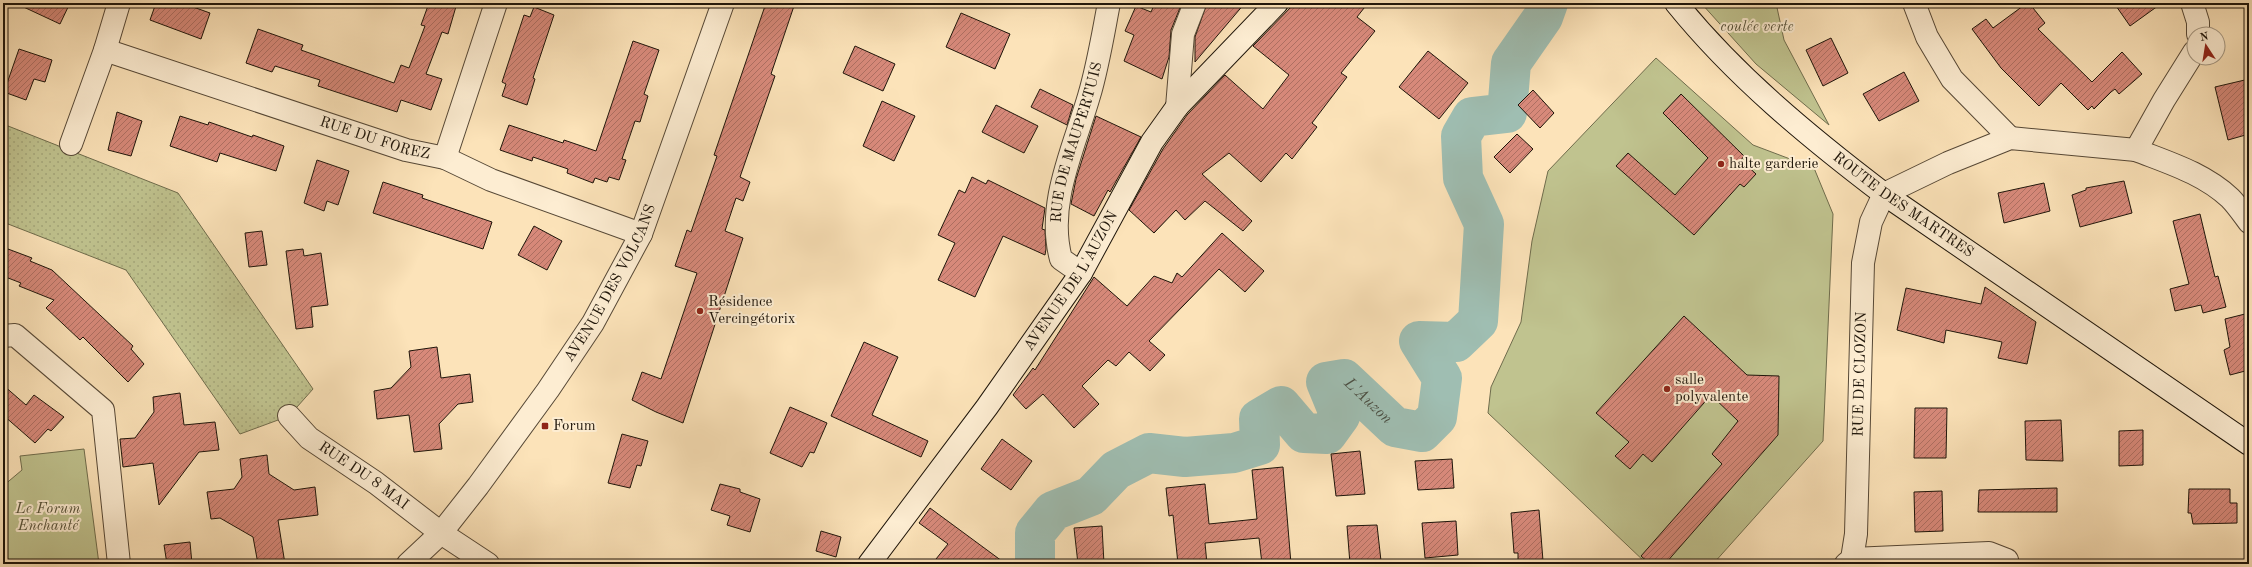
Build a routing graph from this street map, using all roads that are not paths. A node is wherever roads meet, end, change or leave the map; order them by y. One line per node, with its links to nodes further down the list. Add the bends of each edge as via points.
1 (119, 3): 11 (street)
2 (496, 3): 17 (street)
3 (723, 3): 20 (street, AVENUE DES VOLCANS)
4 (1110, 3): 21 (street, RUE DE MAUPERTUIS, via 1090,94 1062,182 1058,206 1057,243 1061,259)
5 (1195, 3): 13 (street, via 1183,34)
6 (1277, 3): 13 (street, AVENUE DE L'AUZON)
7 (1676, 3): 18 (street, ROUTE DES MARTRES, via 1711,45 1819,144)
8 (1914, 3): 14 (street, via 1927,37 1952,79)
9 (2192, 3): 10 (street)
10 (2198, 26)
11 (105, 50): 15 (street); 17 (street, RUE DU FOREZ, via 406,150)
12 (2186, 65): 16 (street)
13 (1177, 107): 21 (street, AVENUE DE L'AUZON, via 1152,142)
14 (2010, 138): 16 (street); 18 (street, via 1948,163)
15 (71, 144)
16 (2136, 150): 19 (street, via 2182,167 2210,182 2231,199)
17 (445, 158): 20 (street, RUE DU FOREZ, via 491,180)
18 (1884, 194): 24 (street, ROUTE DES MARTRES); 27 (street, RUE DE CLOZON, via 1871,222 1863,263 1856,534)
19 (2249, 222)
20 (641, 234): 25 (street, AVENUE DES VOLCANS, via 593,323 548,390)
21 (1081, 273): 31 (street, AVENUE DE L'AUZON, via 988,407)
22 (3, 336): 28 (street, via 15,335 103,410)
23 (289, 416): 25 (street, RUE DU 8 MAI, via 309,438 376,483)
24 (2249, 444)
25 (441, 533): 29 (street, AVENUE DES VOLCANS); 30 (street, RUE DU 8 MAI)
26 (2007, 560): 27 (street, via 1989,554)
27 (1851, 562)
28 (119, 564)
29 (408, 564)
30 (488, 564)
31 (869, 564)

